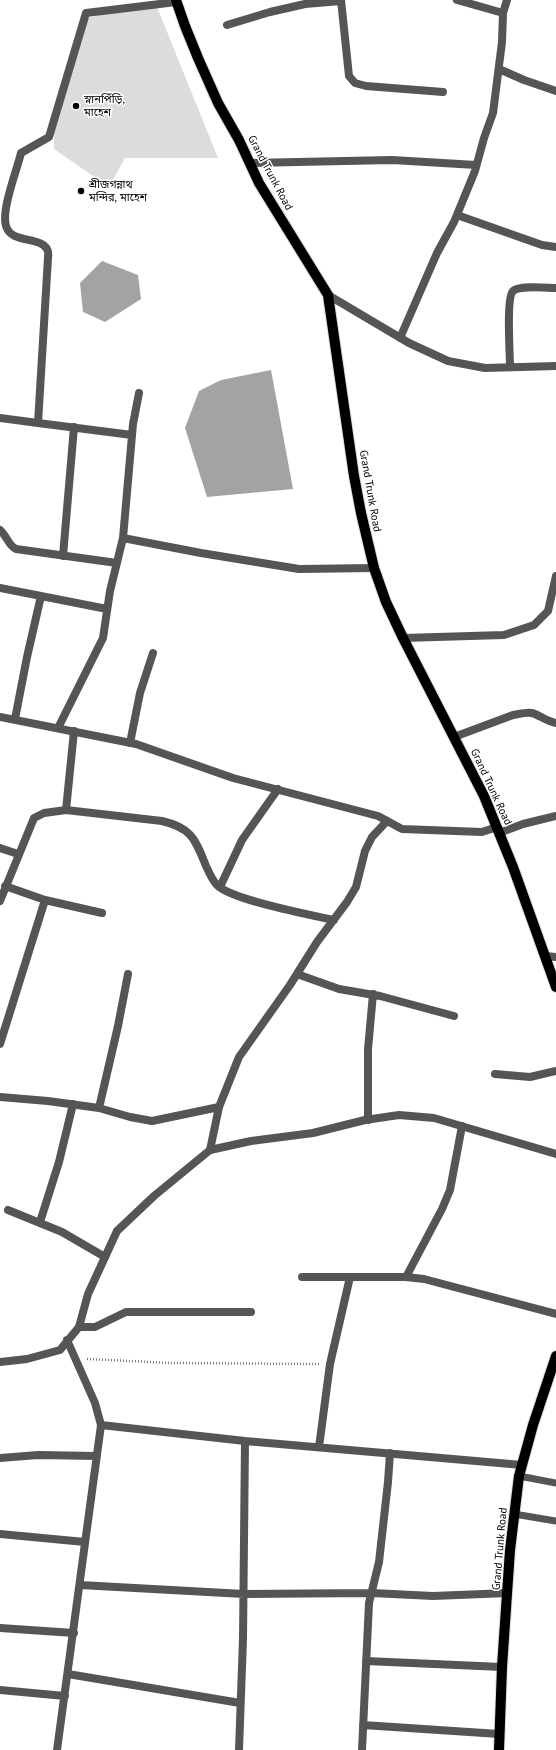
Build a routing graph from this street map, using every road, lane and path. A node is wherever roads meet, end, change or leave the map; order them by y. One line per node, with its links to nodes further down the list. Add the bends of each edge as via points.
1 (457, 0): 5 (street)
2 (507, 0): 5 (street)
3 (176, 1): 10 (main road, Grand Trunk Road, via 184,26 218,103); 12 (street, via 86,13 49,137 21,153)
4 (341, 1): 6 (street, via 305,4); 9 (street, via 349,76 355,83)
5 (503, 13): 7 (street)
6 (227, 25)
7 (499, 69): 8 (street); 11 (street, via 493,113)
8 (556, 91)
9 (443, 92)
10 (250, 163): 11 (street, via 392,160); 16 (main road, Grand Trunk Road, via 275,212)
11 (476, 165): 13 (street)
12 (2, 211): 22 (street, via 6,226 12,234 42,244 48,250)
13 (457, 215): 14 (street, via 542,245); 17 (street, via 436,253)
14 (556, 247)
15 (556, 288): 19 (street, via 519,288 509,297)
16 (328, 295): 17 (street); 29 (main road, Grand Trunk Road, via 354,476)
17 (400, 338): 19 (street, via 448,361 485,368)
18 (556, 366): 19 (street)
19 (510, 367)
20 (139, 393): 24 (street)
21 (0, 418): 22 (street)
22 (38, 422): 23 (street)
23 (74, 427): 24 (street); 27 (street)
24 (132, 435): 26 (street)
25 (0, 530): 27 (street, via 16,549)
26 (123, 538): 28 (street); 29 (street, via 299,569)
27 (63, 556): 28 (street)
28 (117, 564): 34 (street)
29 (374, 568): 35 (main road, Grand Trunk Road)
30 (556, 576): 33 (street)
31 (0, 588): 32 (street)
32 (41, 596): 34 (street); 38 (street)
33 (554, 596): 35 (street, via 548,612 534,625 504,635)
34 (107, 609): 40 (street, via 103,638)
35 (403, 638): 42 (main road, Grand Trunk Road)
36 (153, 653): 43 (street, via 140,693)
37 (0, 717): 38 (street)
38 (15, 720): 40 (street)
39 (556, 723): 42 (street, via 532,713 522,713)
40 (58, 728): 41 (street)
41 (74, 731): 43 (street); 45 (street)
42 (454, 737): 48 (main road, Grand Trunk Road)
43 (130, 743): 44 (street, via 233,778)
44 (278, 789): 47 (street); 52 (street, via 242,840)
45 (66, 810): 50 (street, via 44,813 34,818); 52 (street, via 162,820 177,824 194,838 210,875)
46 (556, 816): 48 (street)
47 (387, 820): 48 (street, via 402,829 431,832); 56 (street, via 372,837 365,851 356,887)
48 (498, 830): 57 (main road, Grand Trunk Road)
49 (0, 848): 50 (street)
50 (18, 854): 51 (street)
51 (5, 886): 53 (street); 54 (street)
52 (220, 887): 56 (street, via 242,897)
53 (45, 900): 55 (street); 64 (street)
54 (0, 901)
55 (102, 912)
56 (334, 920): 60 (street)
57 (545, 956): 58 (street); 61 (main road, Grand Trunk Road)
58 (556, 957)
59 (128, 974): 69 (street)
60 (297, 974): 62 (street, via 339,989); 70 (street, via 239,1057)
61 (556, 987)
62 (373, 994): 63 (street); 71 (street, via 368,1049)
63 (454, 1016)
64 (0, 1044)
65 (556, 1071): 66 (street, via 530,1077)
66 (495, 1074)
67 (0, 1097): 68 (street)
68 (73, 1104): 69 (street); 76 (street, via 59,1162)
69 (99, 1108): 70 (street, via 152,1121)
70 (219, 1108): 73 (street)
71 (368, 1120): 72 (street, via 399,1115 434,1118); 73 (street, via 313,1134 251,1141)
72 (462, 1126): 74 (street); 80 (street, via 450,1190)
73 (210, 1150): 77 (street, via 154,1196 117,1231)
74 (556, 1154)
75 (8, 1210): 76 (street)
76 (40, 1222): 77 (street)
77 (105, 1258): 83 (street, via 88,1294)
78 (302, 1277): 79 (street)
79 (350, 1277): 80 (street); 88 (street)
80 (406, 1277): 82 (street, via 461,1288)
81 (252, 1312): 83 (street, via 126,1312 95,1327)
82 (556, 1314)
83 (79, 1327): 84 (street)
84 (67, 1340): 86 (street); 87 (street, via 60,1350 26,1359)
85 (556, 1356): 95 (main road, Grand Trunk Road)
86 (75, 1358): 88 (path, via 171,1363); 89 (street, via 96,1403)
87 (0, 1362)
88 (330, 1364): 91 (street)
89 (101, 1425): 90 (street); 93 (street)
90 (246, 1441): 91 (street); 105 (street)
91 (319, 1447): 92 (street)
92 (390, 1453): 95 (street); 103 (street, via 379,1562)
93 (97, 1456): 94 (street, via 38,1455); 101 (street)
94 (0, 1458)
95 (522, 1465): 96 (main road, Grand Trunk Road)
96 (519, 1476): 97 (lane); 98 (main road, Grand Trunk Road)
97 (556, 1483)
98 (514, 1514): 99 (lane); 104 (main road, Grand Trunk Road)
99 (556, 1521)
100 (0, 1534): 101 (street)
101 (86, 1542): 102 (street)
102 (80, 1585): 105 (street); 107 (street)
103 (372, 1593): 104 (street, via 433,1596); 105 (street); 108 (street, via 369,1603)
104 (508, 1593): 109 (main road, Grand Trunk Road)
105 (244, 1594): 113 (street)
106 (0, 1628): 107 (street)
107 (74, 1633): 110 (street)
108 (366, 1660): 109 (street); 114 (street)
109 (502, 1667): 115 (main road, Grand Trunk Road)
110 (68, 1674): 112 (street); 113 (street)
111 (0, 1690): 112 (street)
112 (65, 1696): 116 (street)
113 (240, 1703): 118 (street)
114 (363, 1724): 115 (street); 119 (street)
115 (499, 1734): 120 (main road, Grand Trunk Road)
116 (57, 1750): 117 (street)
117 (61, 1750)
118 (239, 1750)
119 (362, 1750)
120 (499, 1750)

